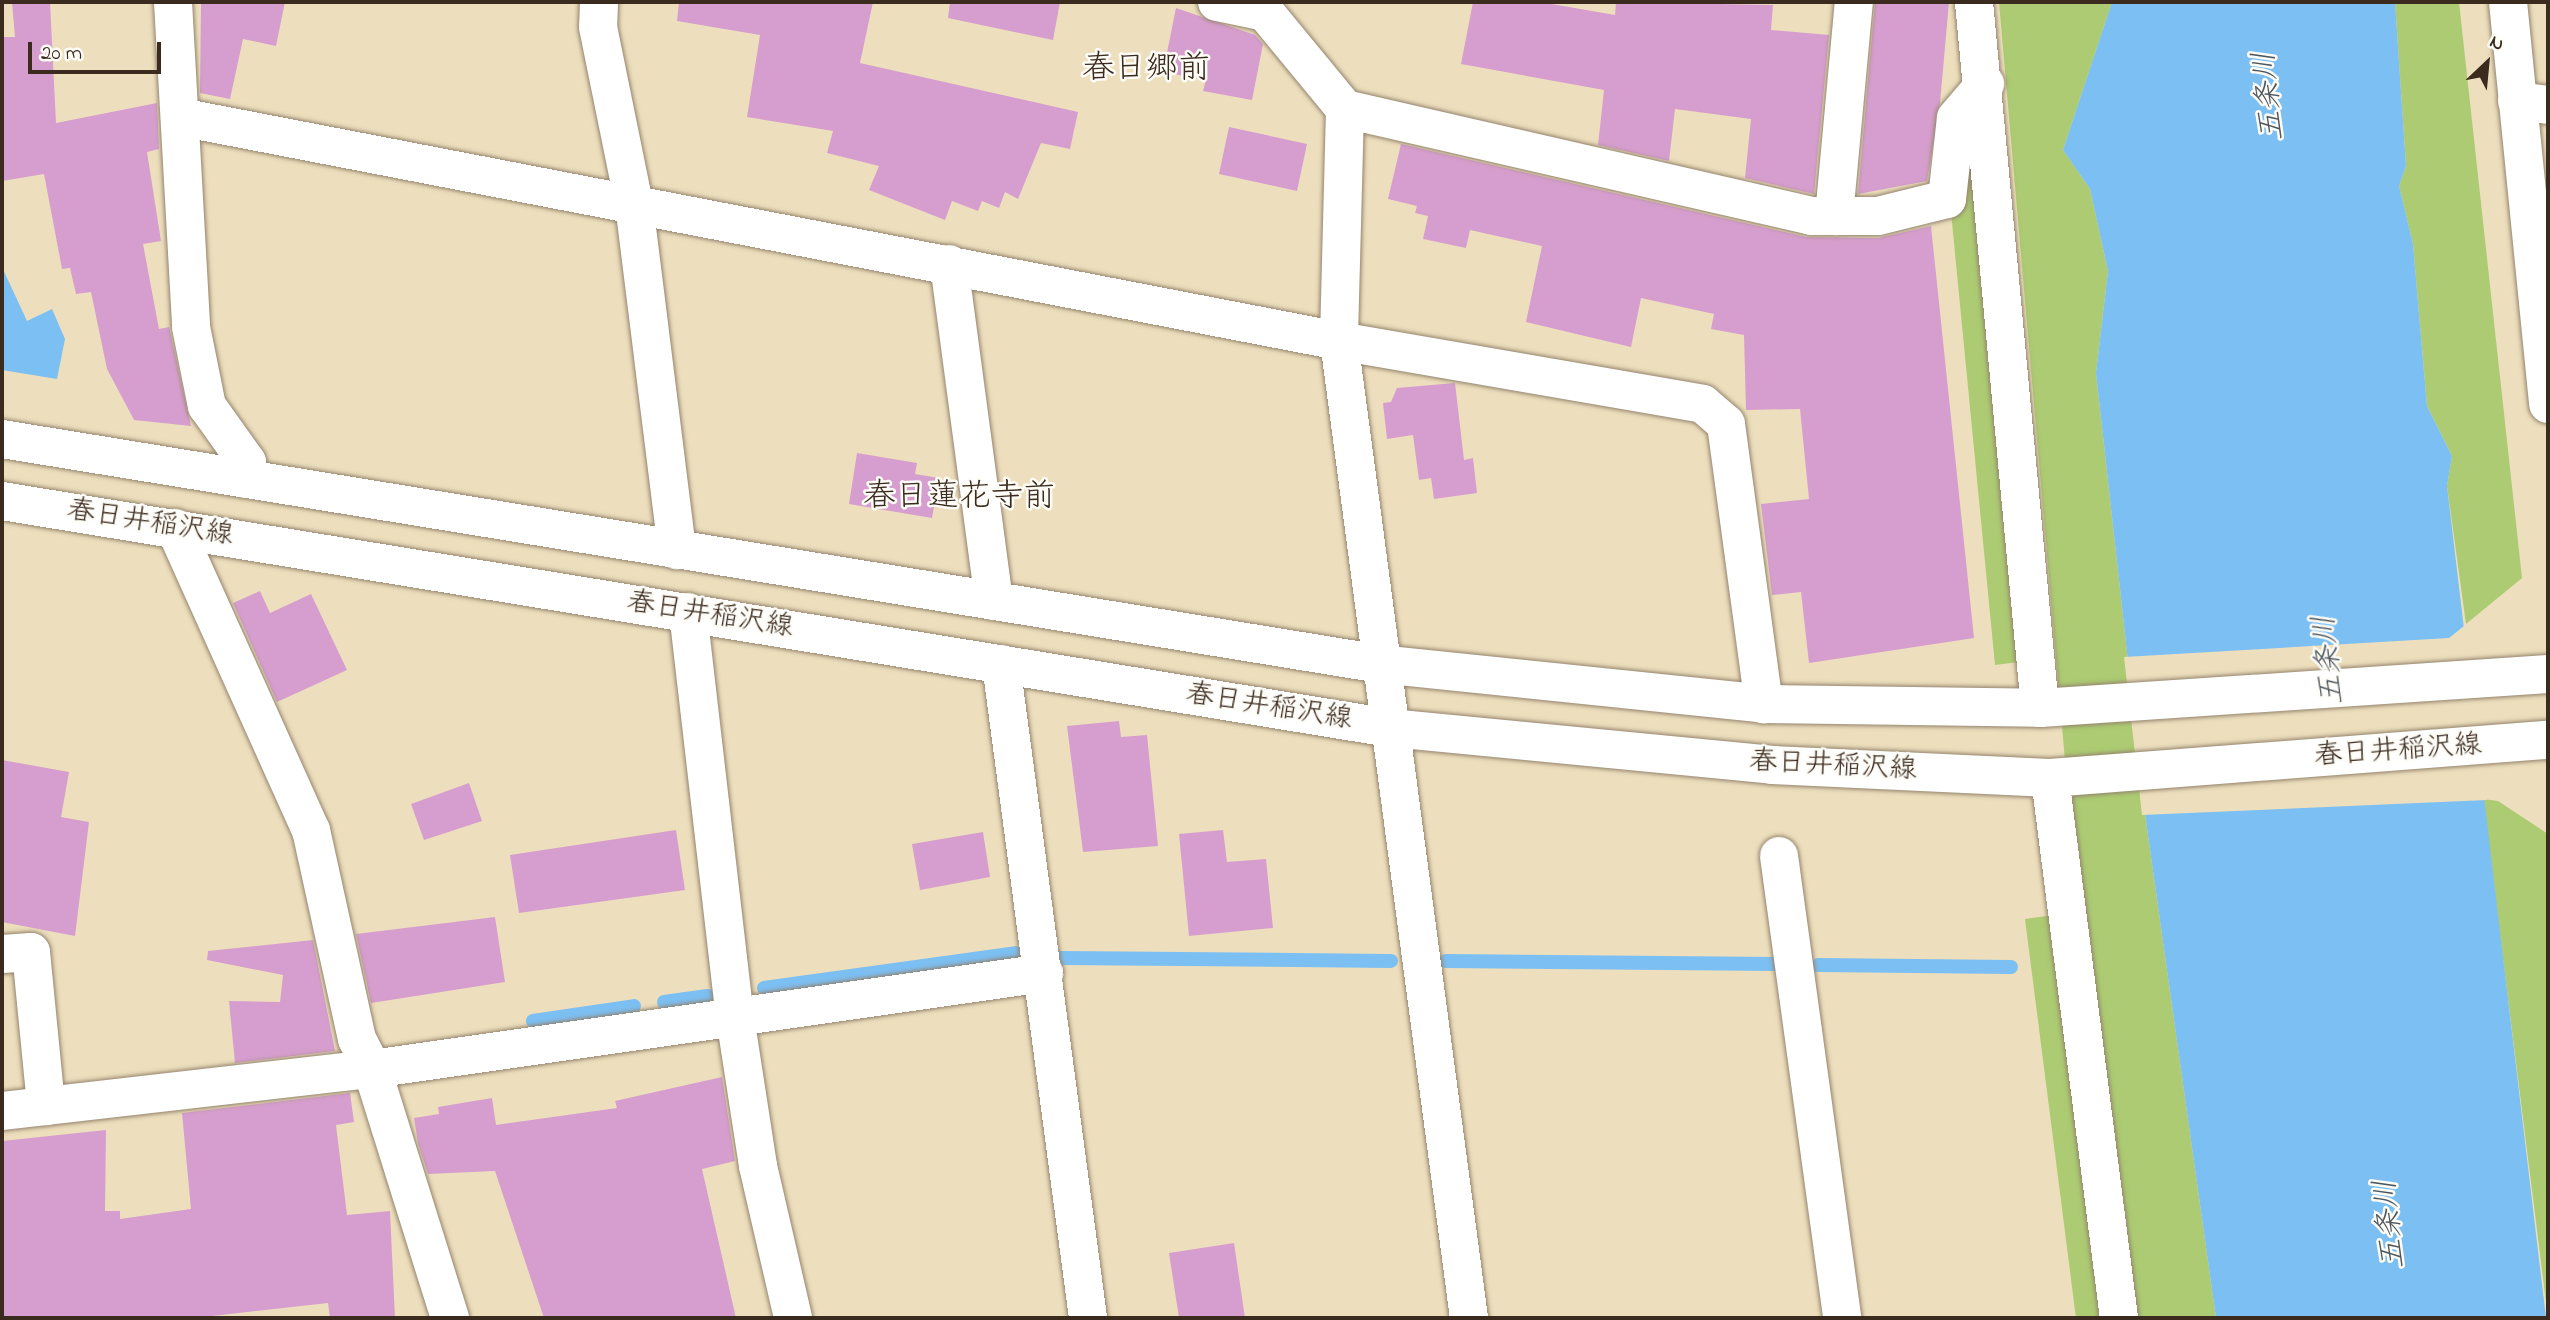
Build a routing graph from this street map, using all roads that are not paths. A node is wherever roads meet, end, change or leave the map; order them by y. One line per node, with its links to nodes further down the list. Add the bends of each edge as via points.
1 (173, 2): 10 (street)
2 (599, 2): 11 (street)
3 (1217, 2): 9 (street, via 1265,12)
4 (1854, 2): 12 (street)
5 (1974, 2): 7 (street)
6 (2508, 2): 8 (street)
7 (1985, 84): 12 (street, via 1956,118 1947,199 1878,216); 27 (street)
8 (2533, 103): 15 (street)
9 (1345, 109): 12 (street, via 1811,216); 14 (street)
10 (180, 117): 11 (street); 17 (street, via 191,327 206,406 247,462)
11 (634, 204): 13 (street); 20 (street)
12 (1834, 216)
13 (949, 264): 14 (street); 21 (street)
14 (1339, 341): 24 (street); 26 (street, via 1703,404 1726,424)
15 (2548, 404)
16 (2, 439): 17 (street)
17 (246, 479): 20 (street)
18 (2, 501): 19 (street, 春日井稲沢線)
19 (175, 528): 22 (street, 春日井稲沢線); 35 (street, via 311,830 357,1039)
20 (677, 550): 21 (street)
21 (994, 601): 24 (street)
22 (688, 612): 23 (street, 春日井稲沢線); 34 (street)
23 (1001, 664): 28 (street, 春日井稲沢線); 33 (street)
24 (1380, 664): 26 (street); 28 (street)
25 (2538, 675): 27 (street)
26 (1764, 704): 27 (street)
27 (2050, 707)
28 (1391, 728): 30 (street, 春日井稲沢線, via 1772,765); 41 (street)
29 (2542, 740): 30 (street, 春日井稲沢線)
30 (2058, 778): 43 (street)
31 (1779, 856): 42 (street)
32 (2, 954): 36 (street, via 31,952)
33 (1044, 973): 34 (street); 40 (street)
34 (735, 1017): 35 (street); 39 (street, via 758,1166)
35 (372, 1069): 36 (street); 38 (street)
36 (46, 1106): 37 (street)
37 (2, 1111)
38 (450, 1318)
39 (793, 1318)
40 (1088, 1318)
41 (1469, 1318)
42 (1842, 1318)
43 (2119, 1318)

